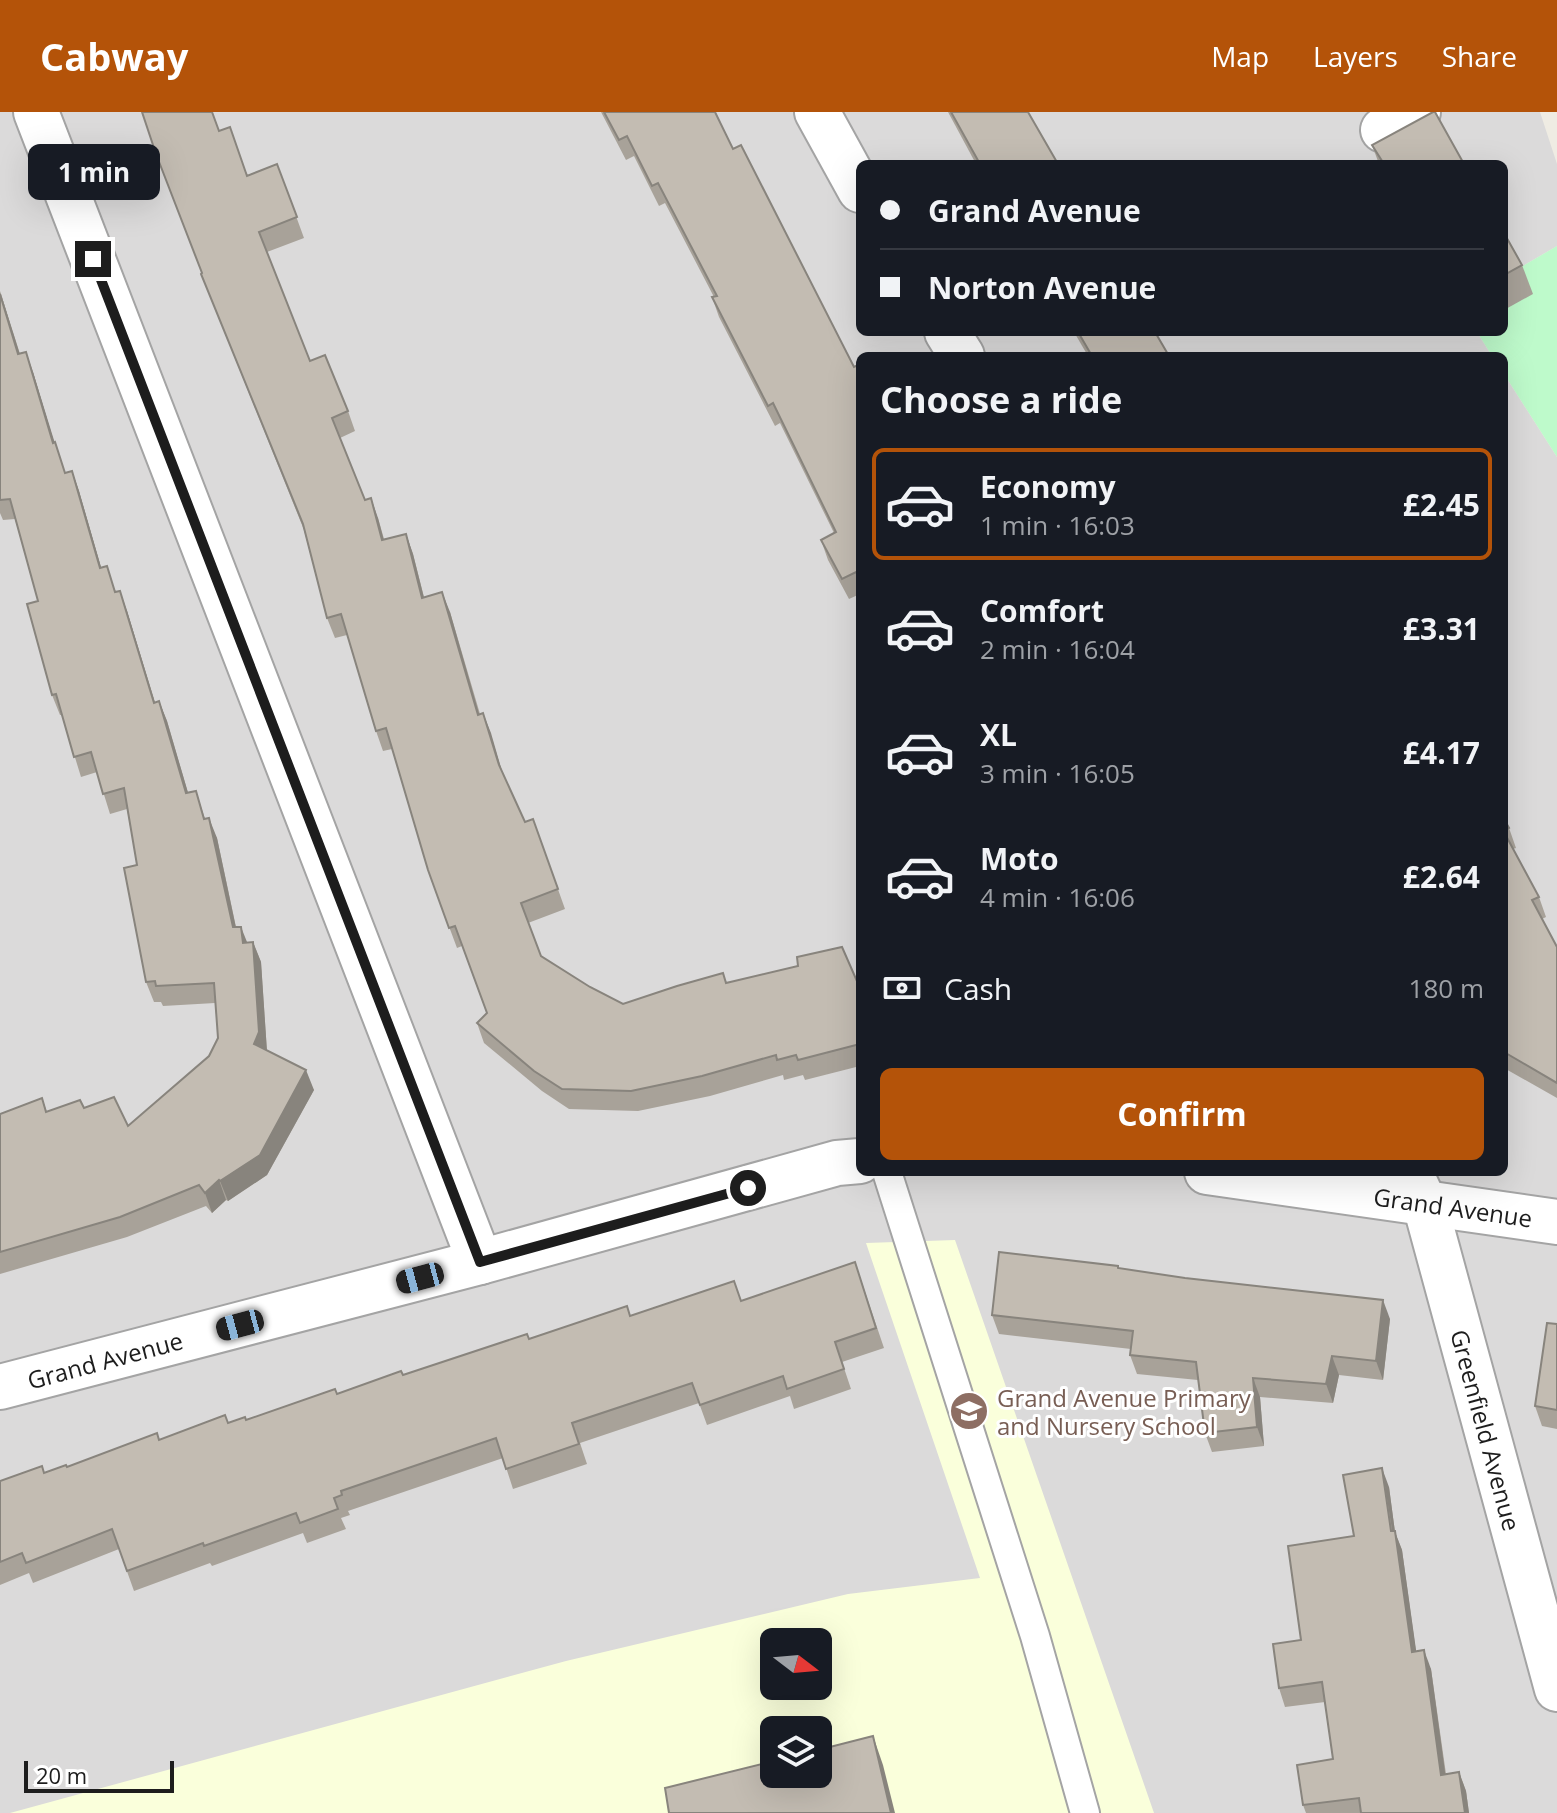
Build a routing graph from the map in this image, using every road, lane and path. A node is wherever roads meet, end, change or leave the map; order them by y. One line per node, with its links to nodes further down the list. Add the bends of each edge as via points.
1 (36, 112): 9 (street)
2 (817, 112): 3 (street)
3 (856, 183)
4 (856, 1161): 9 (street, Grand Avenue)
5 (888, 1176): 12 (lane, via 1035,1636)
6 (1260, 1176): 7 (street, Grand Avenue)
7 (1417, 1188): 8 (street, Grand Avenue); 11 (street, Greenfield Avenue)
8 (1557, 1222)
9 (480, 1262): 10 (street, Grand Avenue)
10 (0, 1387)
11 (1557, 1689)
12 (1085, 1813)

